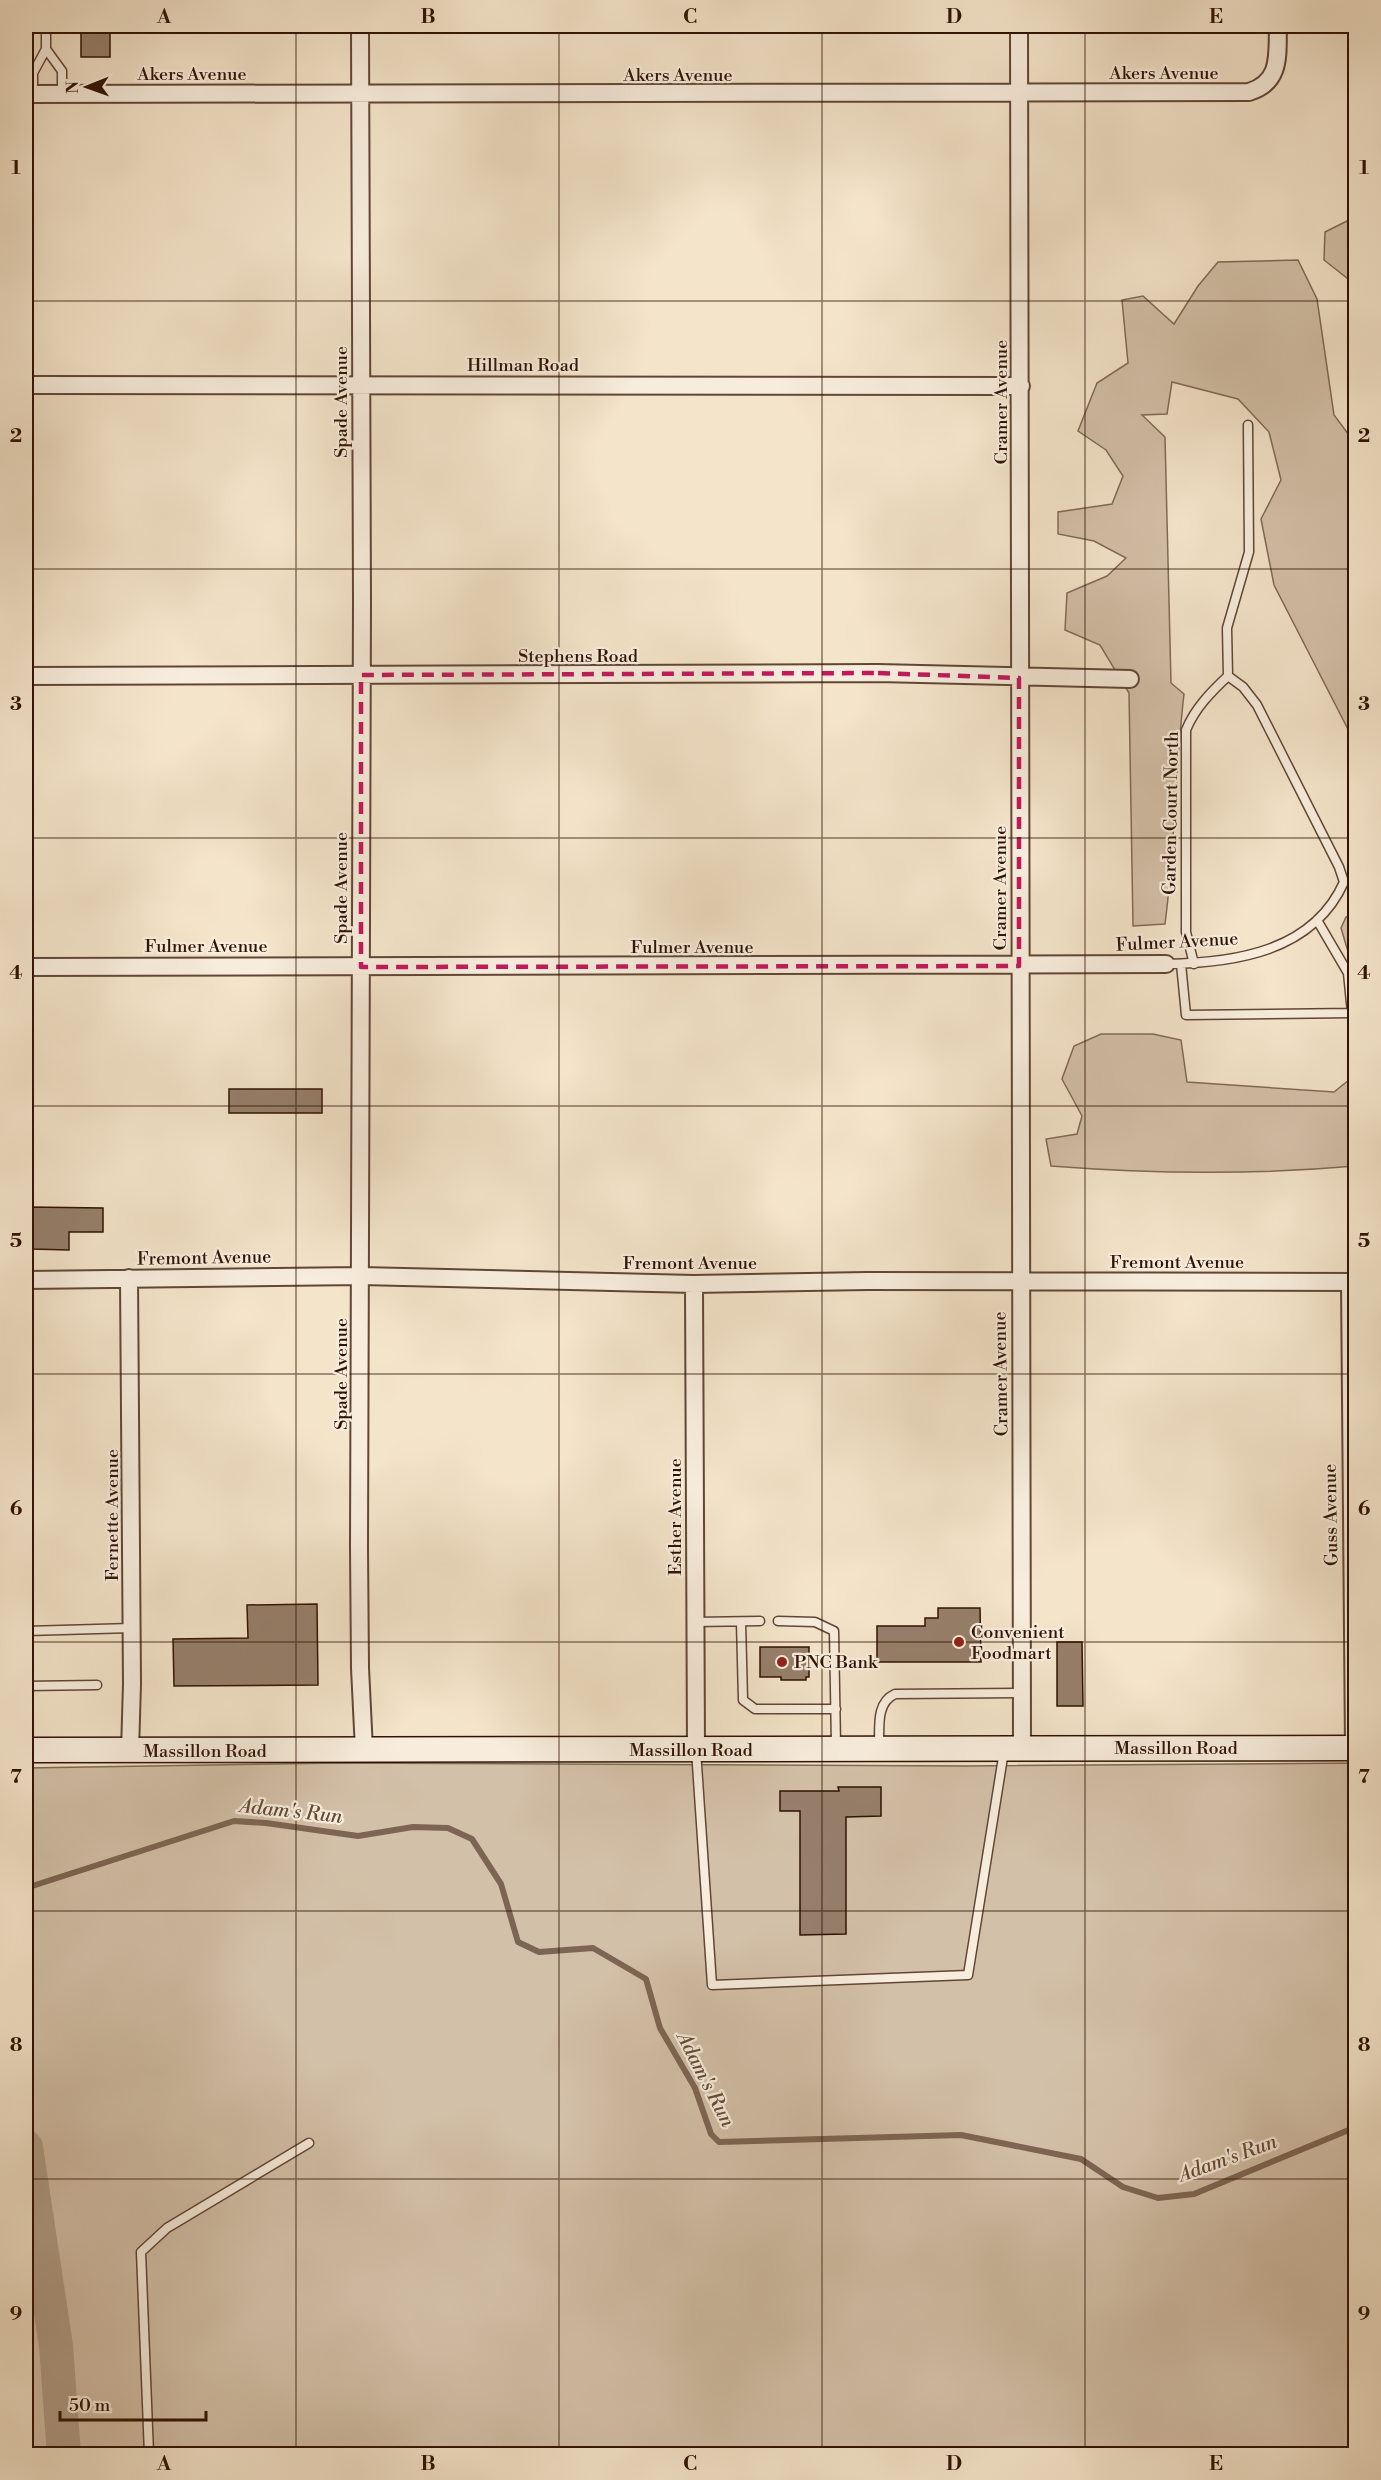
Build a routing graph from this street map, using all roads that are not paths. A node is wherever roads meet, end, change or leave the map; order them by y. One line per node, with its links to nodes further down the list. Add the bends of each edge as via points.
1 (46, 26): 5 (lane)
2 (360, 26): 6 (street, Spade Avenue)
3 (1019, 26): 7 (street, Cramer Avenue)
4 (1278, 26): 7 (street, Akers Avenue, via 1274,74 1261,88 1249,92)
5 (46, 49): 8 (lane, via 33,74); 9 (lane, via 62,70)
6 (360, 93): 7 (street, Akers Avenue); 9 (street, Akers Avenue); 10 (street, Spade Avenue)
7 (1020, 93): 12 (street, Cramer Avenue)
8 (29, 94): 9 (street, Akers Avenue)
9 (62, 94)
10 (361, 384): 11 (street, Hillman Road); 12 (street, Hillman Road); 14 (street, Spade Avenue)
11 (26, 385)
12 (1021, 386): 17 (street, Cramer Avenue)
13 (1248, 425): 16 (lane, via 1249,552 1227,628)
14 (361, 675): 15 (street, Stephens Road); 17 (street, Stephens Road, via 878,673); 24 (street, Spade Avenue)
15 (26, 676)
16 (1228, 676): 19 (lane, Fulmer Avenue, via 1257,705 1339,867 1344,882); 20 (lane, Garden Court North, via 1208,695 1186,730 1186,932)
17 (1019, 678): 18 (street, Stephens Road); 22 (street, Cramer Avenue)
18 (1130, 679)
19 (1317, 920): 20 (lane, Fulmer Avenue, via 1295,937 1248,957); 21 (lane, via 1348,973 1352,1013 1186,1015)
20 (1194, 963): 21 (lane, Fulmer Avenue)
21 (1173, 964): 22 (street, Fulmer Avenue)
22 (1019, 966): 24 (street, Fulmer Avenue); 28 (street, Cramer Avenue)
23 (26, 967): 24 (street, Fulmer Avenue)
24 (361, 967): 25 (street, Spade Avenue)
25 (361, 1276): 26 (street, Fremont Avenue); 30 (street, Fremont Avenue); 43 (street, Spade Avenue, via 360,1668)
26 (129, 1278): 27 (street, Fremont Avenue); 35 (street, Fernette Avenue)
27 (26, 1280)
28 (1019, 1282): 29 (street, Fremont Avenue); 30 (street, Fremont Avenue); 39 (street, Cramer Avenue)
29 (1353, 1282): 41 (street, Guss Avenue)
30 (694, 1284): 33 (street, Esther Avenue)
31 (760, 1621): 34 (lane)
32 (778, 1621): 40 (lane, via 815,1622 834,1631)
33 (694, 1622): 34 (lane); 44 (street, Esther Avenue)
34 (741, 1622): 40 (lane, via 743,1700 755,1709)
35 (132, 1628): 36 (lane); 48 (street, Fernette Avenue)
36 (26, 1631)
37 (97, 1685): 38 (lane)
38 (26, 1686)
39 (1022, 1694): 46 (lane, via 887,1697 881,1707); 47 (street, Cramer Avenue)
40 (836, 1709): 45 (lane)
41 (1355, 1748): 47 (street, Massillon Road)
42 (26, 1750): 48 (street, Massillon Road)
43 (364, 1750): 44 (street, Massillon Road); 48 (street, Massillon Road)
44 (696, 1750): 45 (street, Massillon Road); 47 (lane, via 712,1985 968,1975)
45 (836, 1750): 46 (street, Massillon Road)
46 (879, 1750): 47 (street, Massillon Road)
47 (1013, 1750)
48 (130, 1751)
49 (309, 2143): 50 (lane, via 167,2228 141,2252)
50 (149, 2454)

